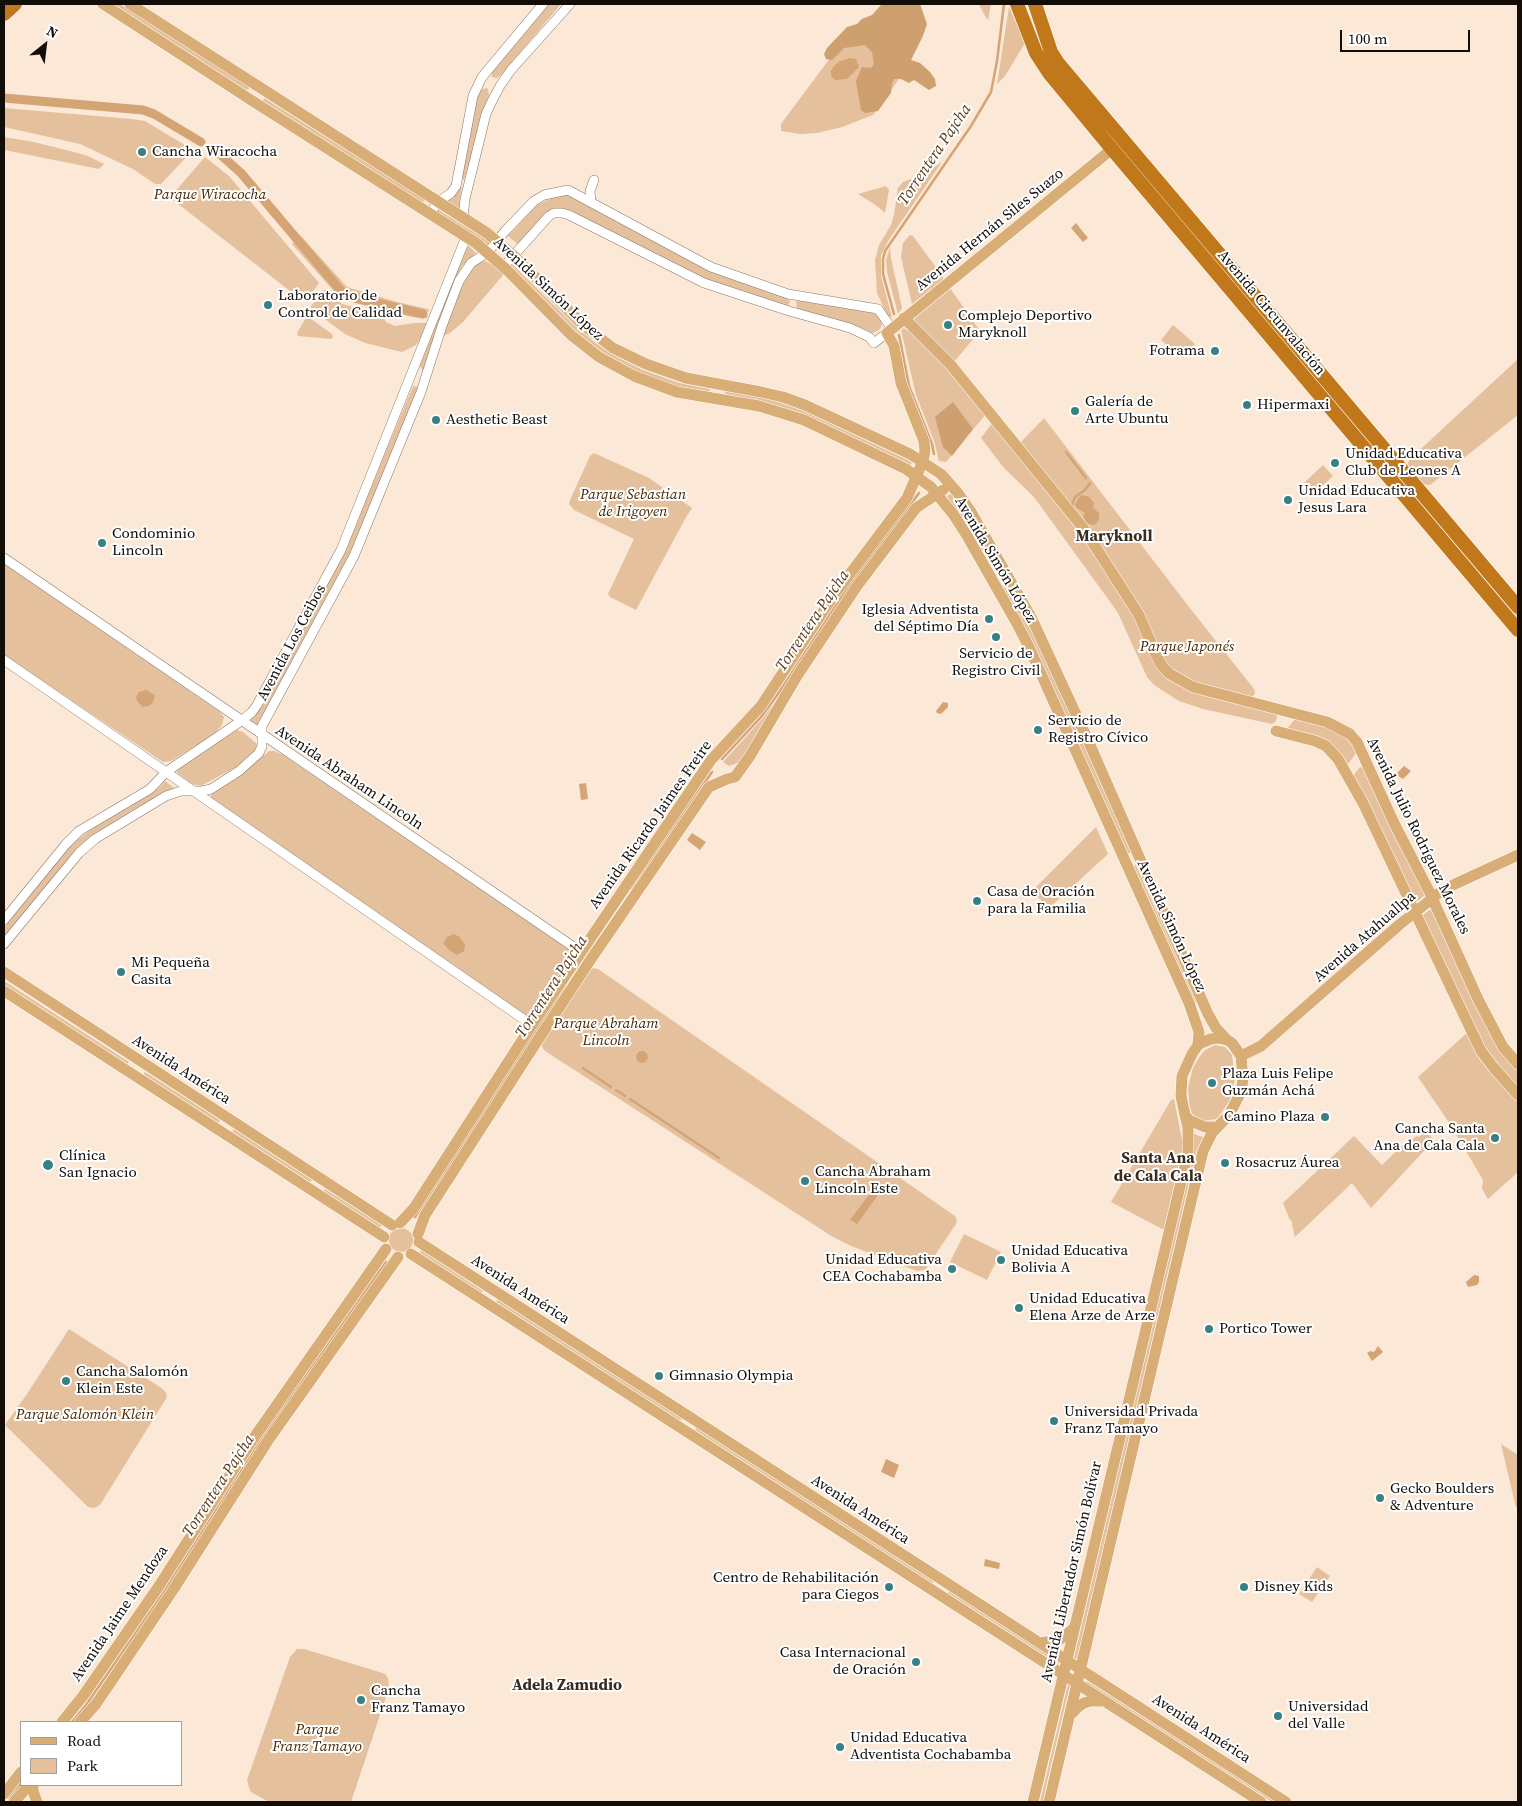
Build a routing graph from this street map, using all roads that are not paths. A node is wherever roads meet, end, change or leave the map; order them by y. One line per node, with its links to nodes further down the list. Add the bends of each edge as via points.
1 (15, 4): 8 (highway)
2 (103, 4): 16 (main road, Avenida Simón López)
3 (130, 4): 14 (main road, Avenida Simón López)
4 (543, 4): 12 (street, via 476,87)
5 (570, 4): 13 (street, via 500,86 486,114)
6 (1017, 4): 10 (highway, Avenida Circunvalación, via 1036,53)
7 (1035, 4): 9 (highway, Avenida Circunvalación, via 1051,52 1058,63)
8 (4, 14)
9 (1124, 140): 10 (street, Avenida Hernán Siles Suazo); 30 (highway, Avenida Circunvalación)
10 (1112, 149): 23 (main road, Avenida Hernán Siles Suazo); 31 (highway, Avenida Circunvalación)
11 (594, 180): 15 (street)
12 (457, 183): 13 (street); 14 (street, via 451,193)
13 (469, 185): 17 (street)
14 (438, 202): 16 (street); 17 (main road, Avenida Simón López)
15 (591, 202): 19 (street, Avenida Los Ceibos, via 568,190 544,195); 24 (street, Avenida Ricardo Jaimes Freire, via 711,267 738,278 795,296 878,309)
16 (430, 214): 18 (main road, Avenida Simón López)
17 (463, 218): 19 (main road, Avenida Simón López)
18 (466, 237): 20 (main road, Avenida Simón López); 34 (street, Avenida Los Ceibos, via 340,550 252,712)
19 (497, 241): 20 (street, Avenida Los Ceibos); 21 (main road, Avenida Simón López)
20 (488, 252): 22 (main road, Avenida Simón López); 35 (street, Avenida Los Ceibos, via 471,263 459,281 421,392 354,556 262,726)
21 (514, 256): 22 (street); 24 (street, Avenida Hernán Siles Suazo, via 549,216 562,213 704,283 850,328 874,343); 25 (main road, Avenida Simón López, via 583,325 627,355 686,378 798,402)
22 (504, 266): 26 (main road, Avenida Simón López, via 586,348 634,376 677,392 759,406 804,420)
23 (904, 318): 24 (main road, Avenida Hernán Siles Suazo); 33 (main road, Avenida Julio Rodríguez Morales, via 950,364 1084,529 1139,615 1162,666 1193,687)
24 (889, 331): 25 (main road, Avenida Ricardo Jaimes Freire, via 901,383 924,440)
25 (923, 461): 26 (main road, Avenida Ricardo Jaimes Freire); 27 (main road, Avenida Simón López)
26 (917, 476): 28 (main road, Avenida Simón López); 43 (main road, Avenida Ricardo Jaimes Freire, via 907,498 834,595 776,685 711,760)
27 (951, 484): 28 (main road, Avenida Ricardo Jaimes Freire); 47 (main road, Avenida Simón López, via 971,512 1032,619 1208,1014)
28 (938, 494): 48 (main road, Avenida Simón López, via 966,534 1029,647 1189,1003 1199,1032); 56 (main road, Avenida Ricardo Jaimes Freire, via 916,508 857,586 735,777 709,787 534,1046 425,1215)
29 (4, 558): 34 (street, Avenida Abraham Lincoln)
30 (1518, 607)
31 (1518, 630)
32 (4, 660): 36 (street)
33 (1294, 714): 39 (main road, Avenida Julio Rodríguez Morales, via 1341,728 1360,747); 40 (main road, via 1276,731 1314,741 1331,750 1363,803)
34 (241, 721): 35 (street, Avenida Abraham Lincoln); 36 (street, Avenida Los Ceibos)
35 (262, 735): 37 (street, Avenida Los Ceibos, via 261,749 239,771 210,788); 43 (street, Avenida Abraham Lincoln)
36 (166, 772): 37 (street); 41 (street, Avenida Los Ceibos, via 150,790 79,832)
37 (191, 791): 42 (street, Avenida Los Ceibos, via 166,796 89,844); 46 (street)
38 (1518, 855): 39 (main road, Avenida Atahuallpa)
39 (1432, 898): 40 (main road, Avenida Atahuallpa); 50 (main road, Avenida Julio Rodríguez Morales, via 1492,1027)
40 (1414, 913): 49 (main road, Avenida Atahuallpa, via 1261,1046); 51 (main road, via 1481,1051)
41 (4, 920)
42 (4, 944)
43 (581, 952): 46 (main road, Avenida Ricardo Jaimes Freire)
44 (4, 972): 54 (main road, Avenida América)
45 (4, 991): 55 (main road, Avenida América)
46 (532, 1025): 54 (main road, Avenida Ricardo Jaimes Freire, via 414,1208)
47 (1227, 1040): 48 (main road, via 1211,1039); 49 (main road)
48 (1198, 1045): 52 (main road, via 1182,1076 1181,1096)
49 (1241, 1056): 53 (main road, via 1241,1092 1229,1115)
50 (1518, 1064)
51 (1518, 1095)
52 (1185, 1115): 53 (main road, via 1200,1126); 60 (main road, Avenida Libertador Simón Bolívar, via 1188,1154)
53 (1217, 1127): 63 (main road, Avenida Libertador Simón Bolívar, via 1204,1151)
54 (396, 1224): 55 (main road, via 387,1230); 56 (main road, via 412,1226)
55 (384, 1237): 57 (main road)
56 (418, 1238): 58 (main road, via 416,1249); 61 (main road, Avenida América)
57 (386, 1249): 59 (main road); 68 (main road, Avenida Jaime Mendoza, via 253,1439 159,1586)
58 (411, 1254): 59 (main road); 64 (main road, Avenida América)
59 (398, 1257): 69 (main road, Avenida Jaime Mendoza, via 279,1424 173,1590 96,1704)
60 (1074, 1628): 61 (main road, via 1059,1640); 62 (main road, Avenida Libertador Simón Bolívar)
61 (1040, 1643): 62 (main road, Avenida América)
62 (1067, 1660): 63 (main road, Avenida América); 64 (main road, Avenida Libertador Simón Bolívar)
63 (1081, 1669): 65 (main road, Avenida Libertador Simón Bolívar); 79 (main road, Avenida América)
64 (1063, 1674): 65 (main road, Avenida América); 76 (main road, Avenida Libertador Simón Bolívar)
65 (1077, 1684): 66 (main road, Avenida América); 67 (main road, Avenida Libertador Simón Bolívar)
66 (1106, 1702): 67 (main road, via 1084,1703); 78 (main road, Avenida América)
67 (1069, 1717): 77 (main road, Avenida Libertador Simón Bolívar)
68 (63, 1721)
69 (81, 1721)
70 (20, 1773): 73 (main road)
71 (28, 1786): 74 (main road)
72 (33, 1786): 75 (main road)
73 (4, 1794)
74 (14, 1802)
75 (37, 1802)
76 (1033, 1802)
77 (1049, 1802)
78 (1261, 1802)
79 (1286, 1802)

